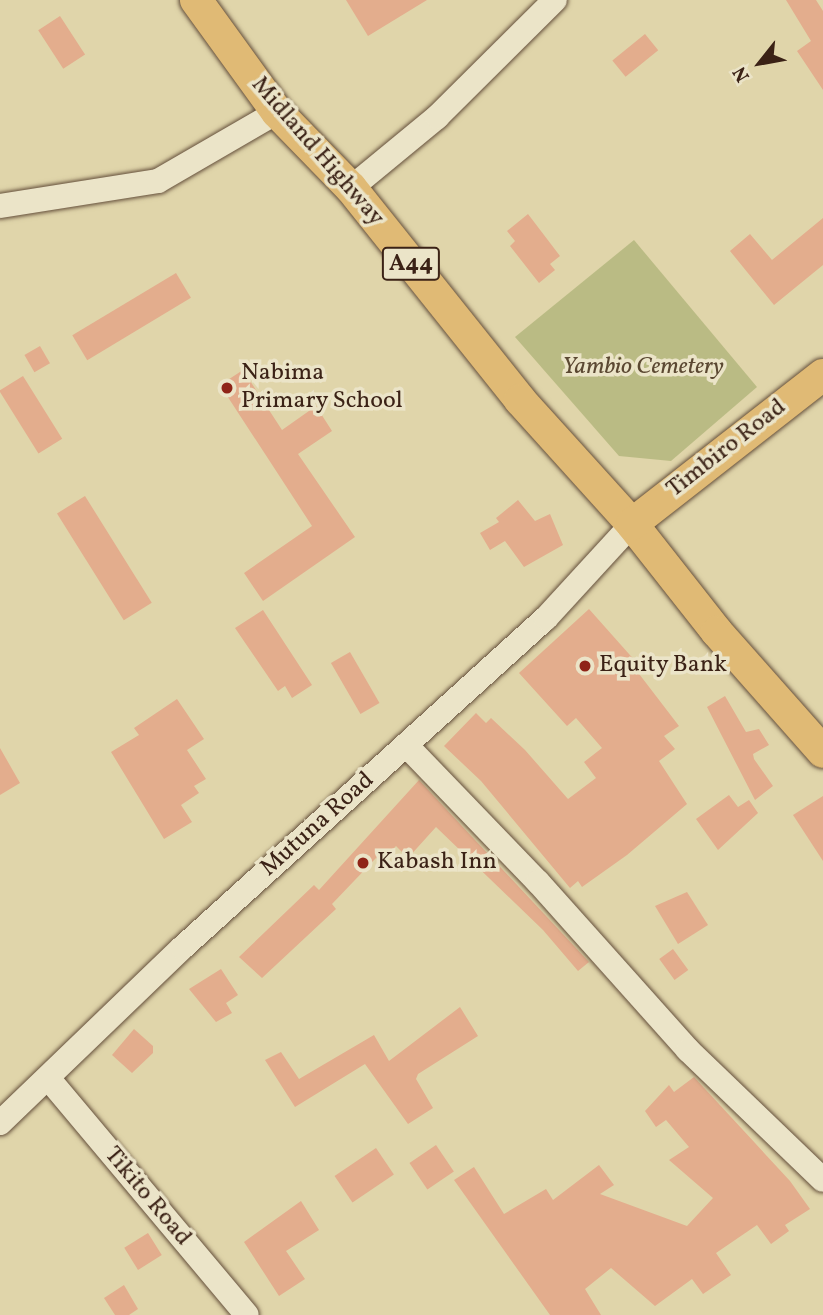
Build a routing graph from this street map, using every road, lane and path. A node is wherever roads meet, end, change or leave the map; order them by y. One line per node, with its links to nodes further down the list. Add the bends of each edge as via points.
1 (196, 0): 3 (main road, Midland Highway / A44)
2 (555, 0): 4 (street, via 437,117)
3 (277, 112): 4 (main road, Midland Highway / A44); 5 (street, via 158,181)
4 (351, 188): 7 (main road, Midland Highway / A44, via 520,400)
5 (0, 206)
6 (823, 375): 7 (main road, Timbiro Road)
7 (632, 524): 8 (street, Mutuna Road, via 546,618); 9 (main road, Midland Highway, via 717,632)
8 (406, 745): 10 (street, Mutuna Road, via 182,948); 12 (street, via 538,882 688,1050)
9 (823, 752)
10 (48, 1078): 11 (street, Mutuna Road); 13 (street, Tikito Road)
11 (0, 1123)
12 (823, 1180)
13 (247, 1315)

